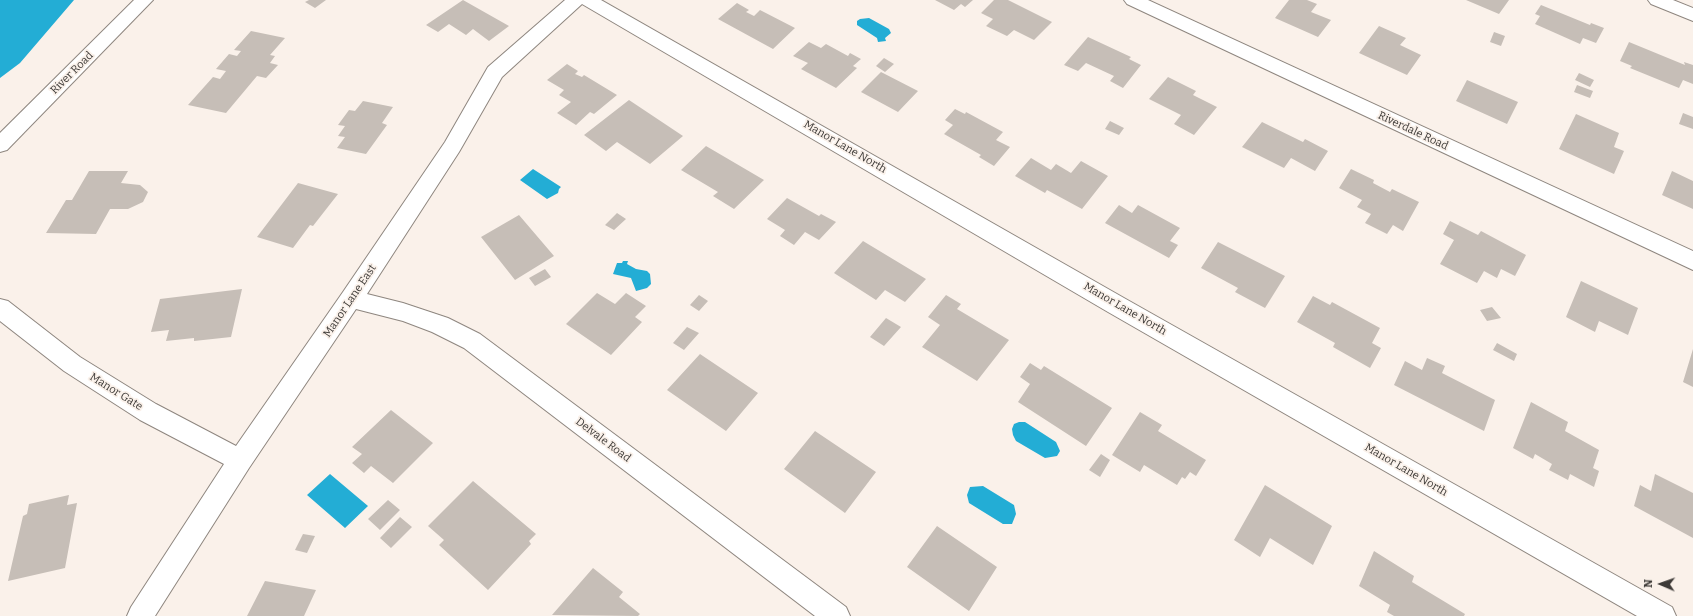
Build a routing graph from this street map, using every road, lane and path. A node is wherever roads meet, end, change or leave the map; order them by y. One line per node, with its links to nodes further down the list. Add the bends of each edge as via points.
1 (144, 0): 7 (street, River Road)
2 (576, 0): 9 (street, Manor Lane East, via 495,72 452,147)
3 (588, 0): 14 (street, Manor Lane North, via 1123,309)
4 (1133, 0): 8 (street, Riverdale Road)
5 (1657, 0): 6 (street)
6 (1693, 15)
7 (0, 145)
8 (1693, 261)
9 (351, 300): 11 (street, Manor Lane East); 13 (street, Delvale Road, via 403,312 440,325 472,341)
10 (0, 308): 11 (street, Manor Gate, via 72,364 148,412)
11 (240, 460): 12 (street, Manor Lane East)
12 (140, 616)
13 (837, 616)
14 (1663, 616)

